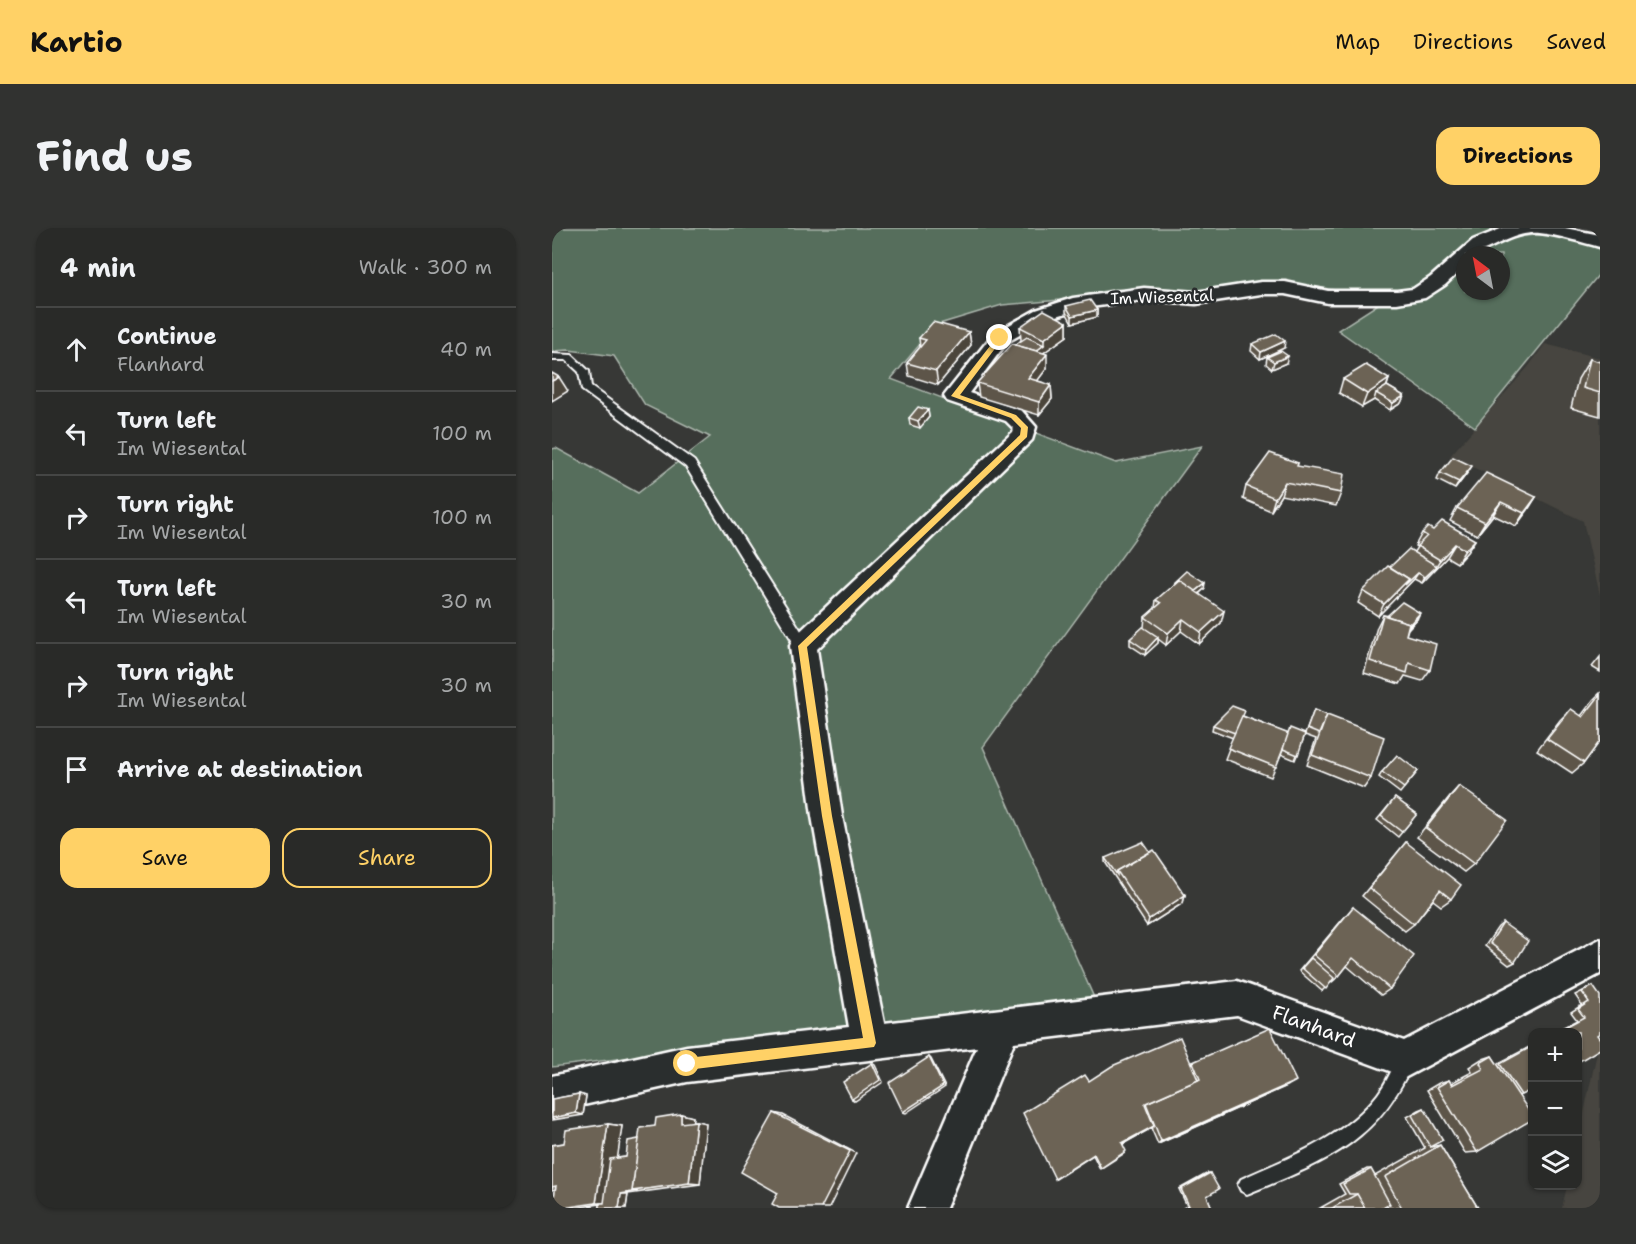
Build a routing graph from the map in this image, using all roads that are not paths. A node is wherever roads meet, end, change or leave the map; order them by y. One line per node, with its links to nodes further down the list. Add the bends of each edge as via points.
1 (1527, 228): 4 (street, Im Wiesental, via 1495,235)
2 (1539, 228): 3 (street)
3 (1600, 241)
4 (1475, 246)
5 (1456, 264): 7 (street, Im Wiesental, via 1418,294 1328,297 1285,288 1261,288 1196,298 1144,294 1080,302 1043,314 1000,338 955,396 1014,416 1025,427 1024,435)
6 (552, 357): 7 (lane, via 569,357 584,371 586,388 690,464)
7 (803, 646): 10 (street, via 827,816)
8 (1600, 956): 11 (street)
9 (1003, 1027): 10 (street, Flanhard); 11 (street, Flanhard, via 1238,998); 14 (street)
10 (870, 1043): 12 (street, Flanhard, via 687,1064)
11 (1406, 1059): 13 (lane, via 1385,1100 1359,1129 1322,1152)
12 (552, 1094)
13 (1247, 1185)
14 (927, 1208)

